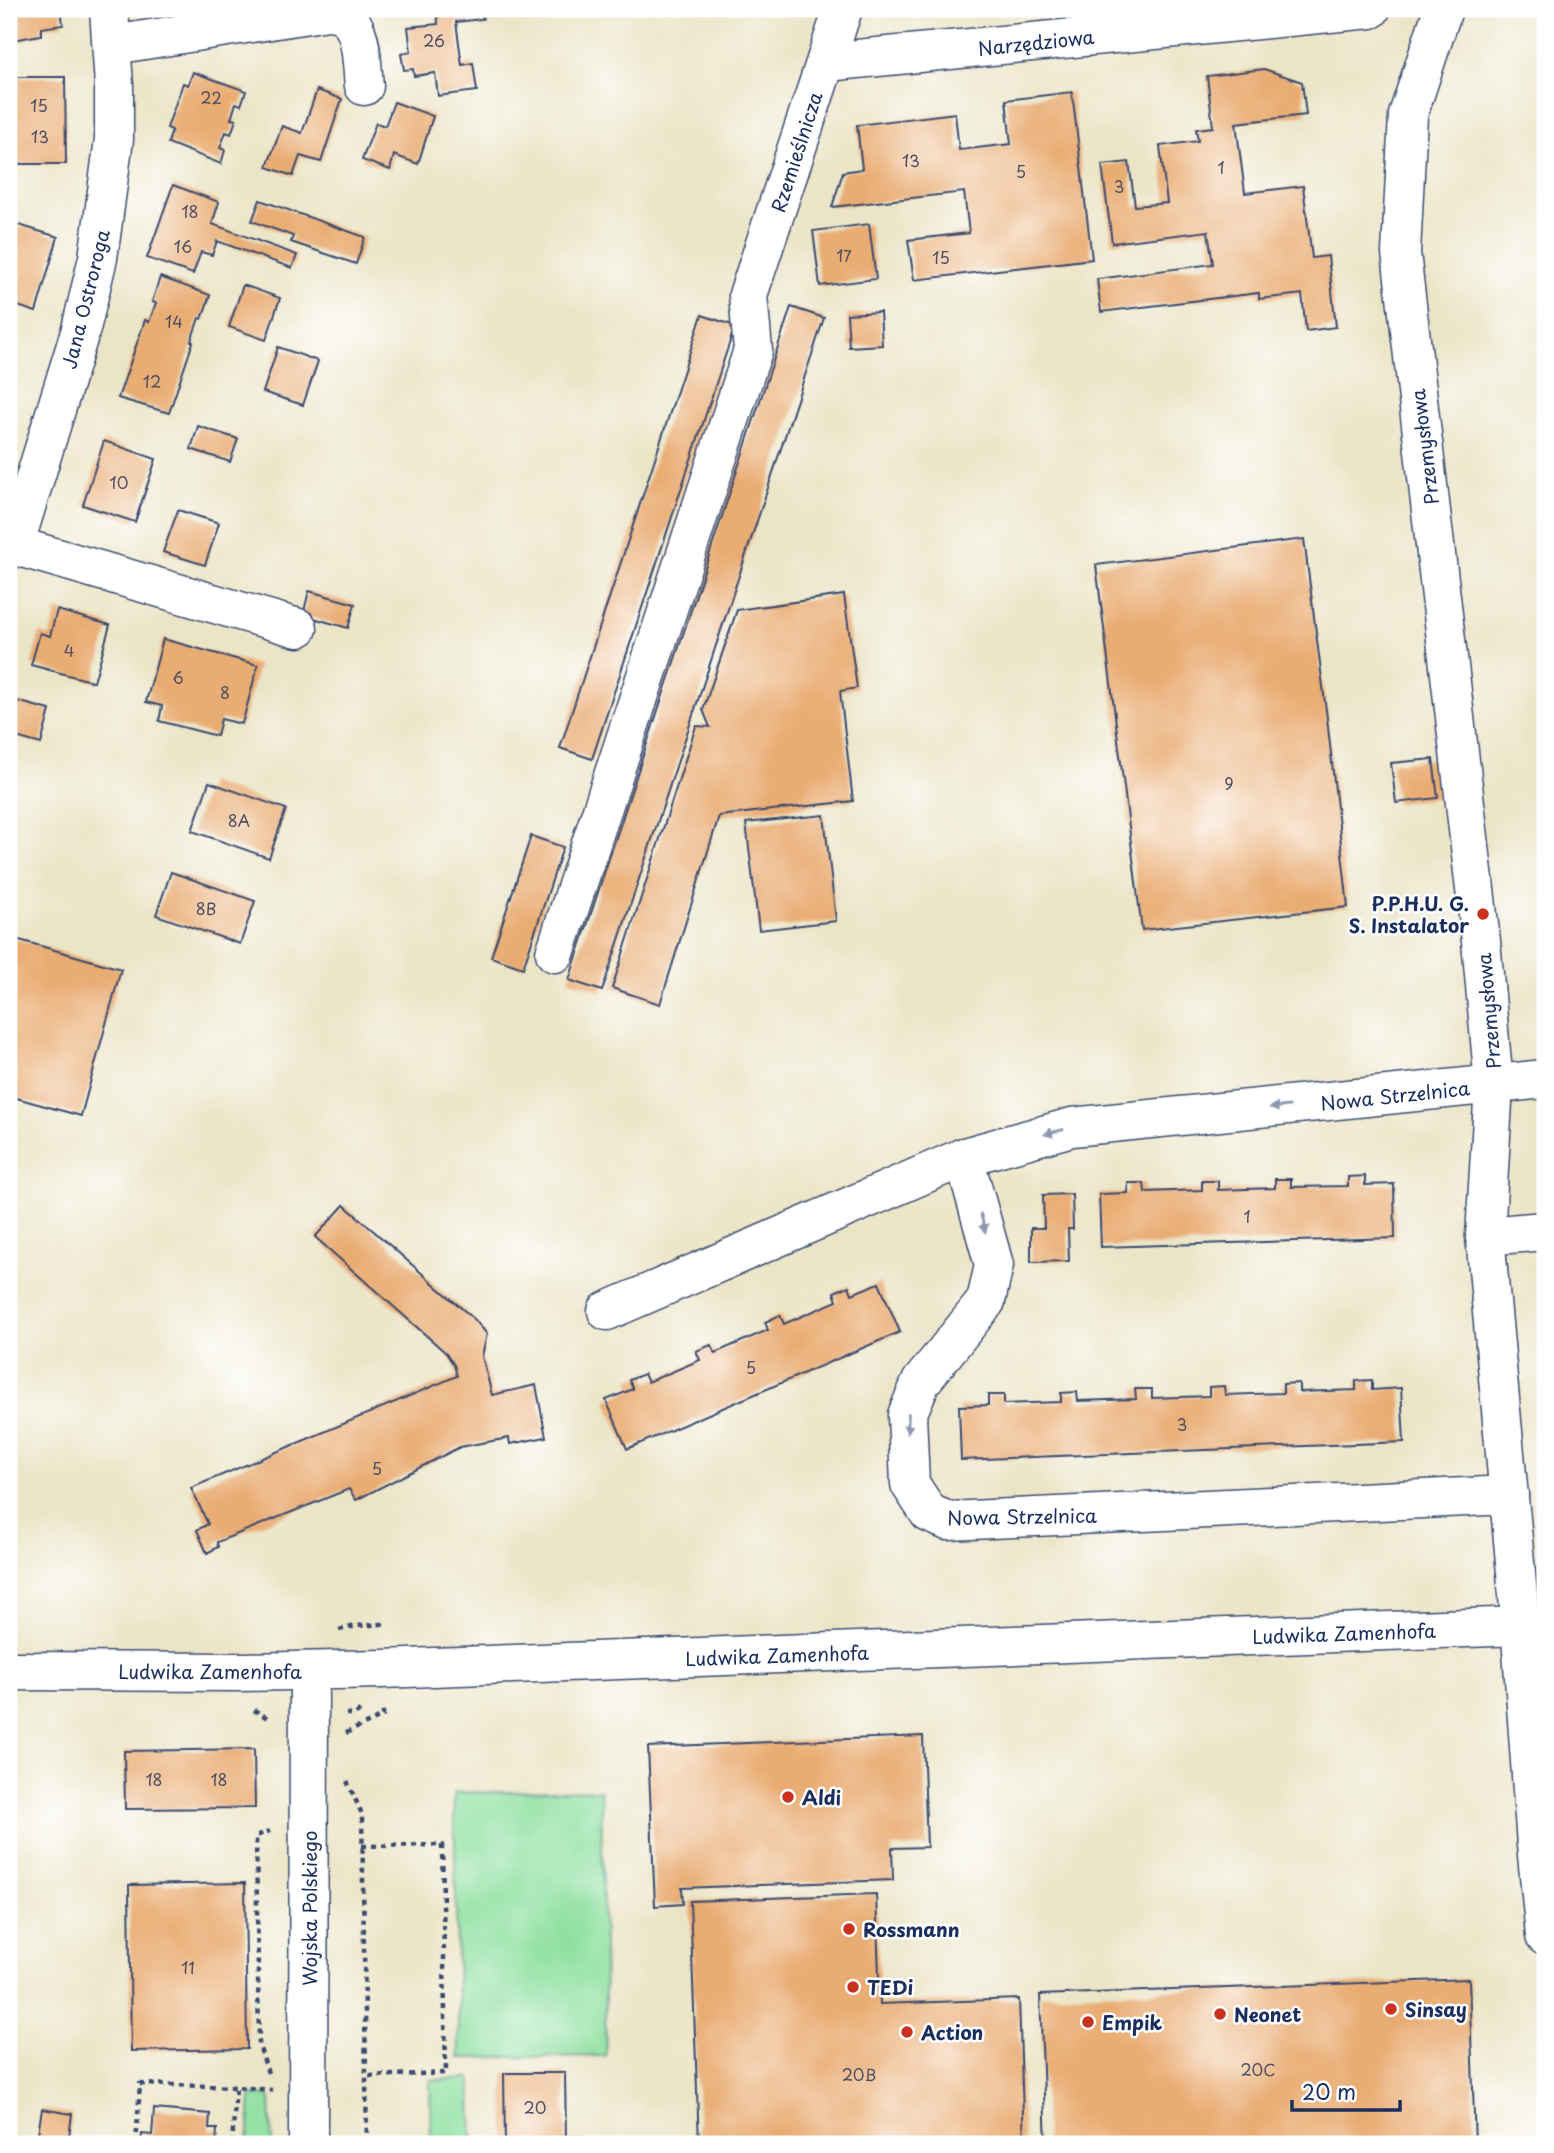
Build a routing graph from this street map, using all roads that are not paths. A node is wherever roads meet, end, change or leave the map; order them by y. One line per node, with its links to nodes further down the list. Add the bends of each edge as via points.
1 (843, 9): 5 (street, Rzemieślnicza)
2 (1371, 9): 5 (street, Narzędziowa)
3 (1443, 9): 11 (street, Przemysłowa, via 1408,115 1401,253)
4 (111, 27): 6 (street, Jana Ostroroga, via 339,11 355,27); 7 (street, Jana Ostroroga, via 114,139 98,258 81,329)
5 (826, 62): 9 (street, Rzemieślnicza, via 748,295 753,350)
6 (364, 86)
7 (11, 545): 8 (street, Jana Ostroroga)
8 (298, 628)
9 (555, 953)
10 (1545, 1080): 11 (street, Nowa Strzelnica)
11 (1494, 1085): 12 (street, Nowa Strzelnica, one-way to 12, via 1072,1128); 14 (street, Przemysłowa)
12 (964, 1157): 15 (street, Nowa Strzelnica); 16 (street, Nowa Strzelnica, one-way to 16, via 994,1265 986,1301 921,1382 907,1415 910,1484 929,1513 948,1521)
13 (1545, 1231): 14 (street)
14 (1485, 1236): 16 (street, Przemysłowa)
15 (607, 1311)
16 (1509, 1495): 17 (street, Przemysłowa)
17 (1533, 1625): 19 (street, Ludwika Zamenhofa); 20 (street, Przemysłowa)
18 (9, 1671): 19 (street, Ludwika Zamenhofa)
19 (309, 1671): 21 (street, Wojska Polskiego)
20 (1545, 1936)
21 (308, 2144)

